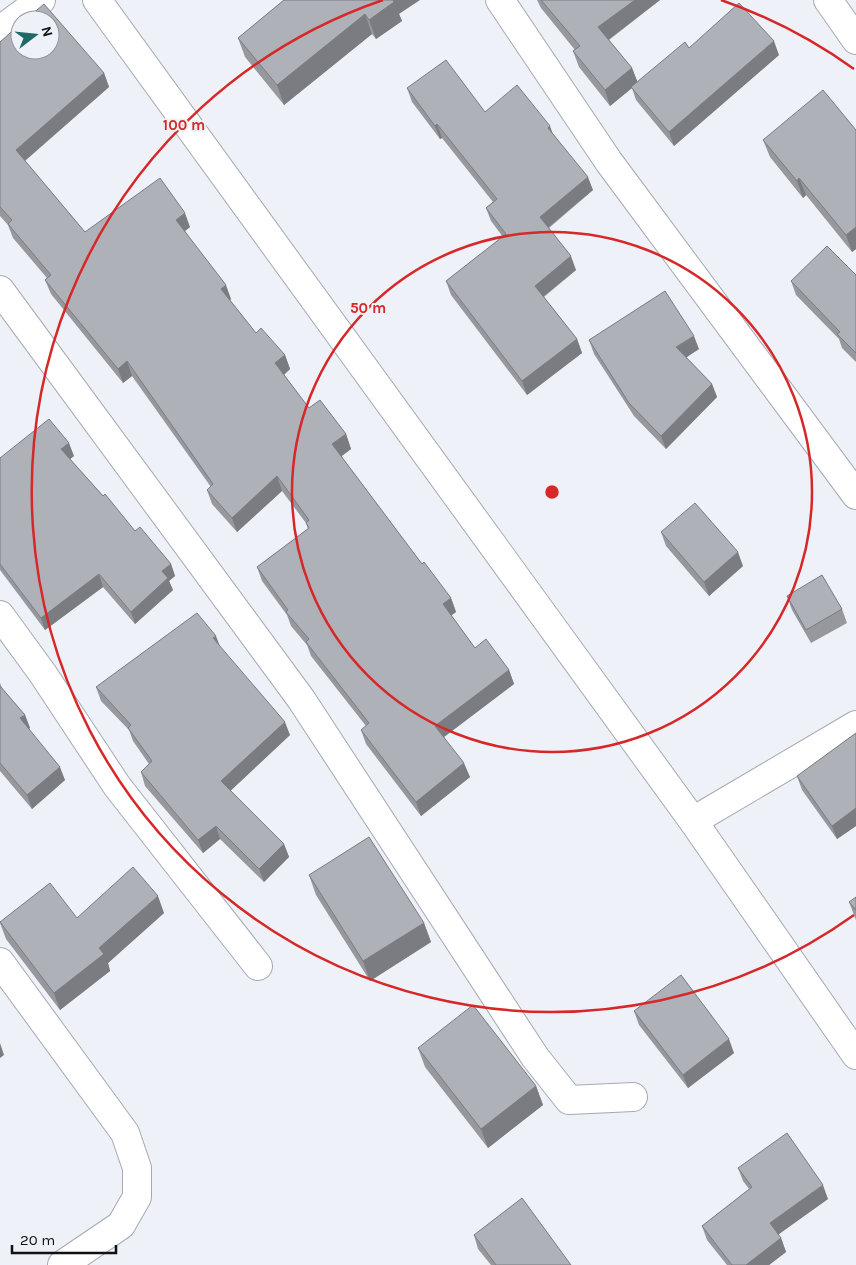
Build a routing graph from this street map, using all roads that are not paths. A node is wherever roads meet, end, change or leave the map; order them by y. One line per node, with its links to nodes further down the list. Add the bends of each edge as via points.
1 (41, 0): 5 (street)
2 (97, 0): 11 (street)
3 (500, 0): 8 (street, via 608,162)
4 (828, 0): 6 (street)
5 (0, 30)
6 (856, 40)
7 (0, 290): 15 (street, via 301,699 536,1057 569,1100)
8 (856, 495)
9 (0, 615): 13 (street, via 117,786)
10 (856, 725): 11 (street)
11 (692, 821): 14 (street)
12 (0, 962): 16 (street, via 125,1133 138,1168 137,1197 121,1224)
13 (258, 966)
14 (856, 1055)
15 (633, 1097)
16 (62, 1265)

